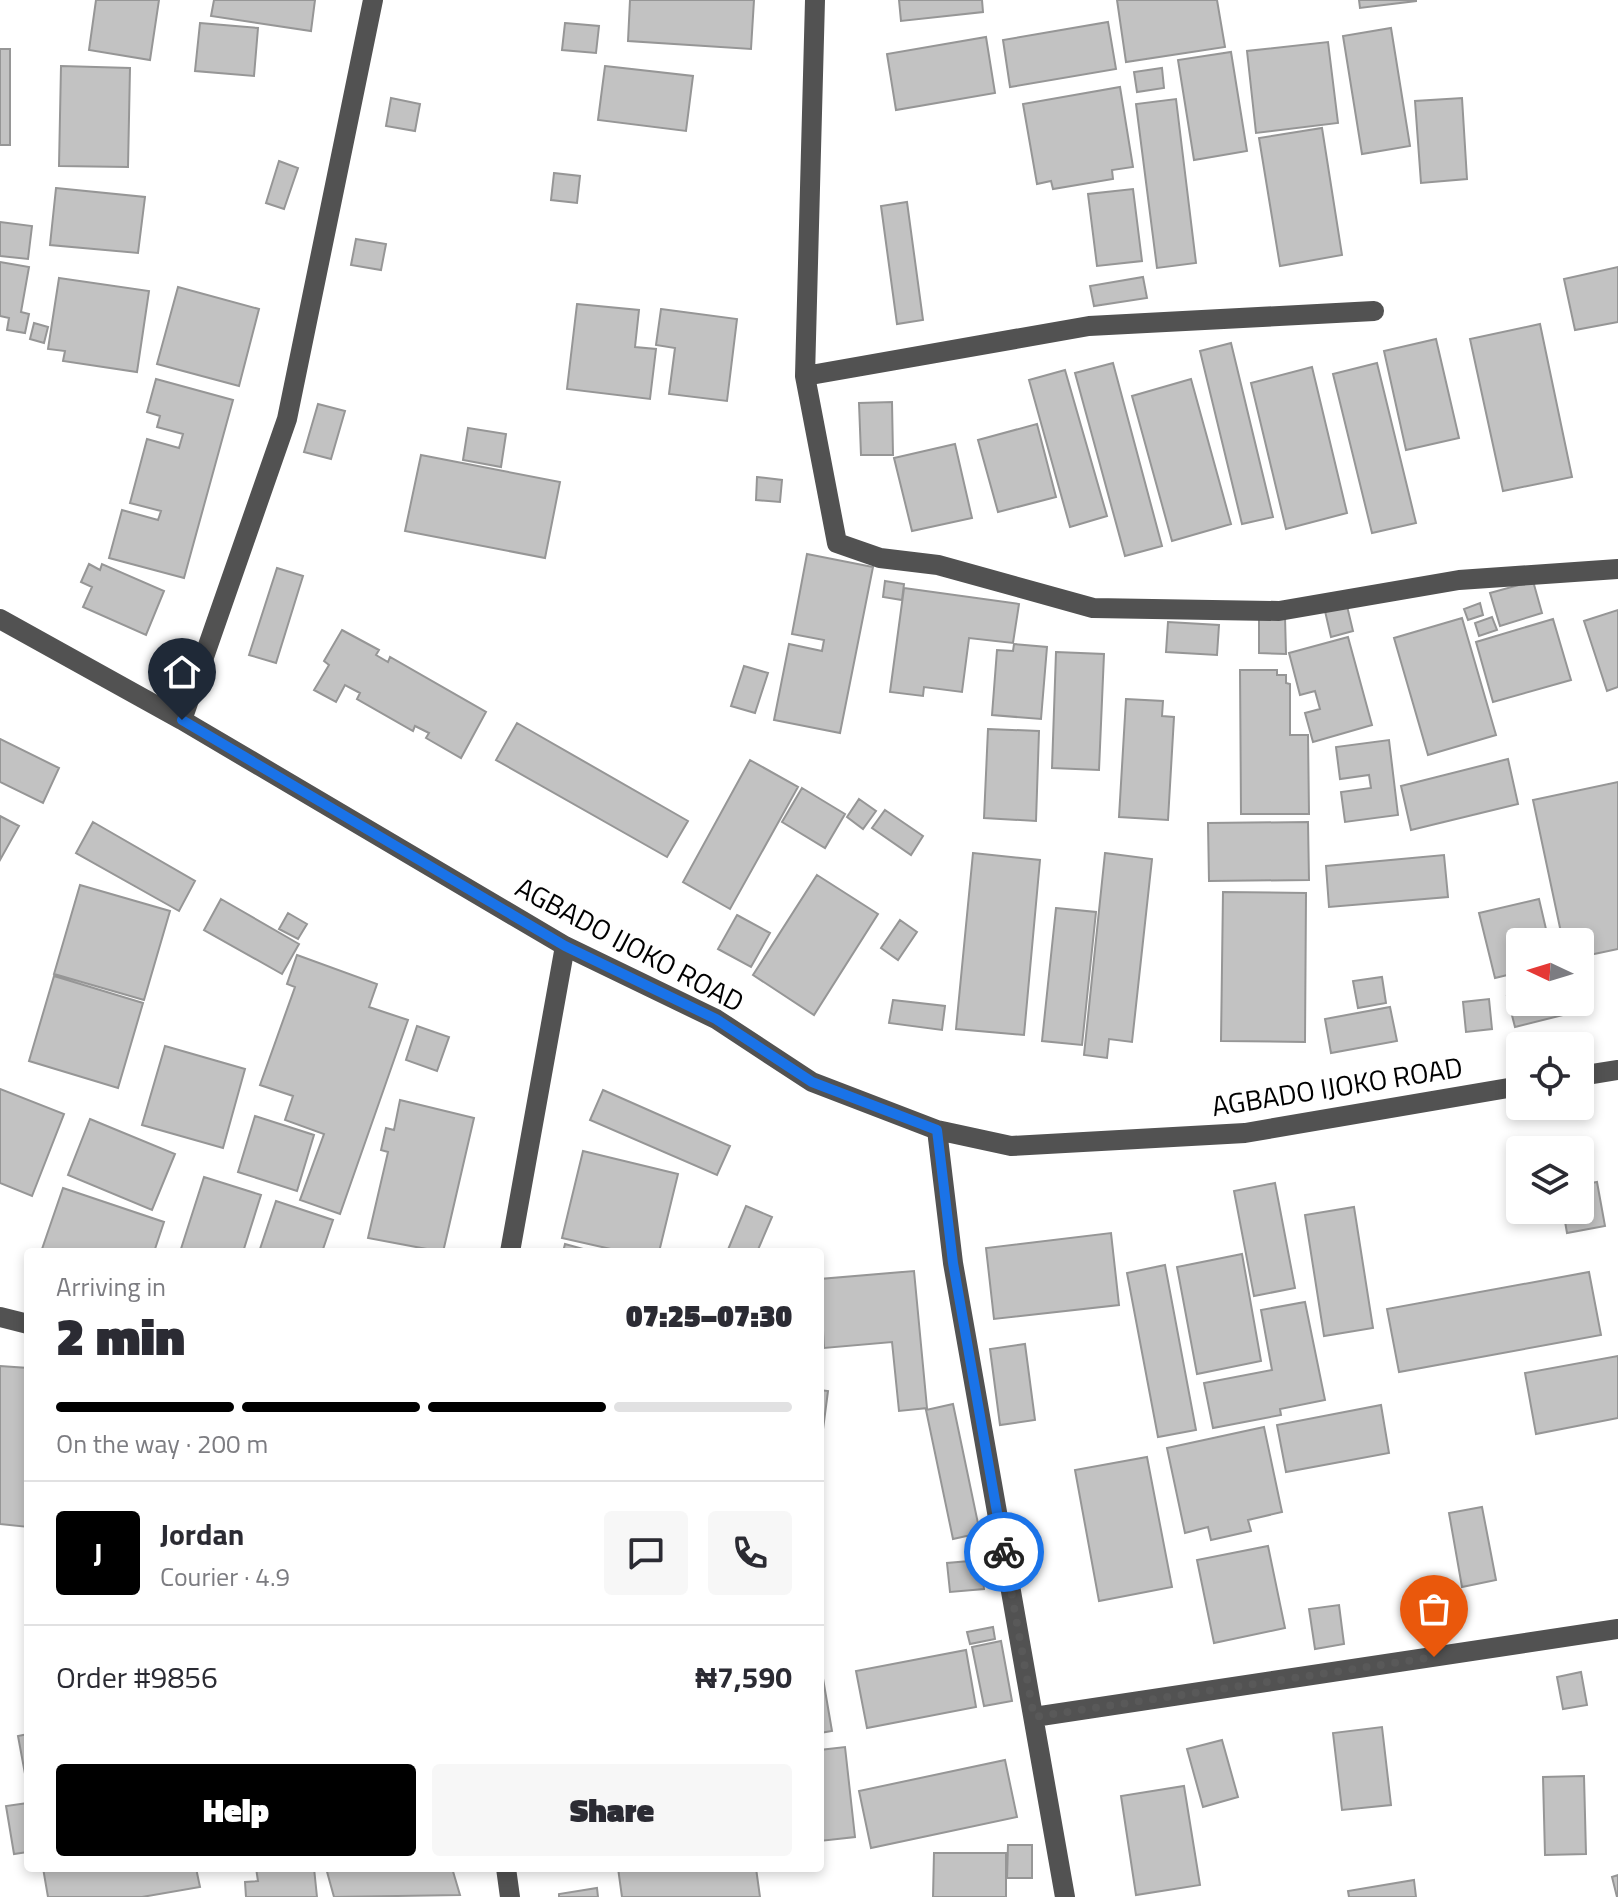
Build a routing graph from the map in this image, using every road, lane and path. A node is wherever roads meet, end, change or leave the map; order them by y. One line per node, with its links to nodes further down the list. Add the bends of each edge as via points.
1 (373, 0): 7 (street, via 287,419)
2 (815, 0): 4 (street)
3 (1374, 311): 4 (street, via 1089,326)
4 (805, 376): 5 (street, via 837,543 880,558 938,565 1093,608 1263,611 1459,580)
5 (1618, 569)
6 (0, 619): 7 (street, AGBADO IJOKO ROAD)
7 (182, 720): 8 (street, AGBADO IJOKO ROAD)
8 (565, 946): 12 (street, AGBADO IJOKO ROAD, via 716,1019 812,1082); 13 (street)
9 (1618, 1070): 10 (street)
10 (1594, 1074)
11 (1506, 1088): 12 (street, AGBADO IJOKO ROAD, via 1245,1133 1011,1146)
12 (937, 1130): 17 (street, via 953,1263)
13 (511, 1248)
14 (0, 1317): 15 (street)
15 (24, 1323)
16 (1618, 1629): 17 (street)
17 (1034, 1717): 20 (street)
18 (507, 1872): 19 (street)
19 (510, 1897)
20 (1065, 1897)

